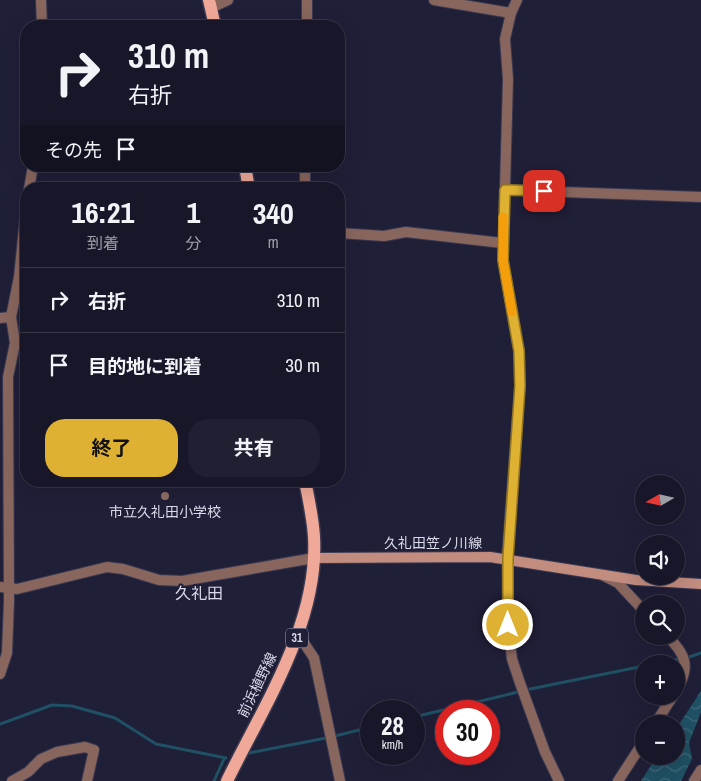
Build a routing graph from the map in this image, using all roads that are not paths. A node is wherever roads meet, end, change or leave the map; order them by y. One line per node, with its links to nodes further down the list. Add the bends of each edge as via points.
1 (41, 0): 8 (street)
2 (228, 0): 6 (street)
3 (307, 0): 10 (street)
4 (434, 0): 7 (street)
5 (517, 0): 7 (street)
6 (210, 4): 9 (main road)
7 (511, 13): 11 (street, via 505,39 508,79)
8 (42, 20)
9 (214, 20)
10 (307, 20)
11 (505, 190): 12 (street); 14 (street)
12 (701, 197)
13 (345, 233): 14 (street, via 384,236 406,232)
14 (502, 243): 20 (street, via 519,351 520,386)
15 (20, 288): 16 (street)
16 (11, 317): 17 (street); 23 (street, via 15,343 8,377)
17 (0, 318)
18 (306, 487): 19 (main road, 前浜植野線 / 31)
19 (314, 558): 20 (main road, 久礼田笠ノ川線); 23 (street, via 182,581 159,580 107,567 17,589); 25 (main road, 前浜植野線 / 31, via 308,599)
20 (508, 558): 21 (main road, 久礼田笠ノ川線); 35 (street, via 508,625 512,659 545,752)
21 (603, 575): 22 (main road, 久礼田笠ノ川線); 24 (street, via 618,583)
22 (701, 584)
23 (5, 588): 28 (street, via 7,653)
24 (635, 602)
25 (298, 634): 33 (main road, 前浜植野線 / 31); 34 (street, via 314,658)
26 (675, 645): 27 (street)
27 (683, 655)
28 (0, 674)
29 (635, 755): 36 (street)
30 (701, 770): 37 (street)
31 (12, 781): 32 (street, via 41,759 57,752 85,747 94,750)
32 (87, 781)
33 (227, 781)
34 (340, 781)
35 (559, 781)
36 (618, 781)
37 (694, 781)

